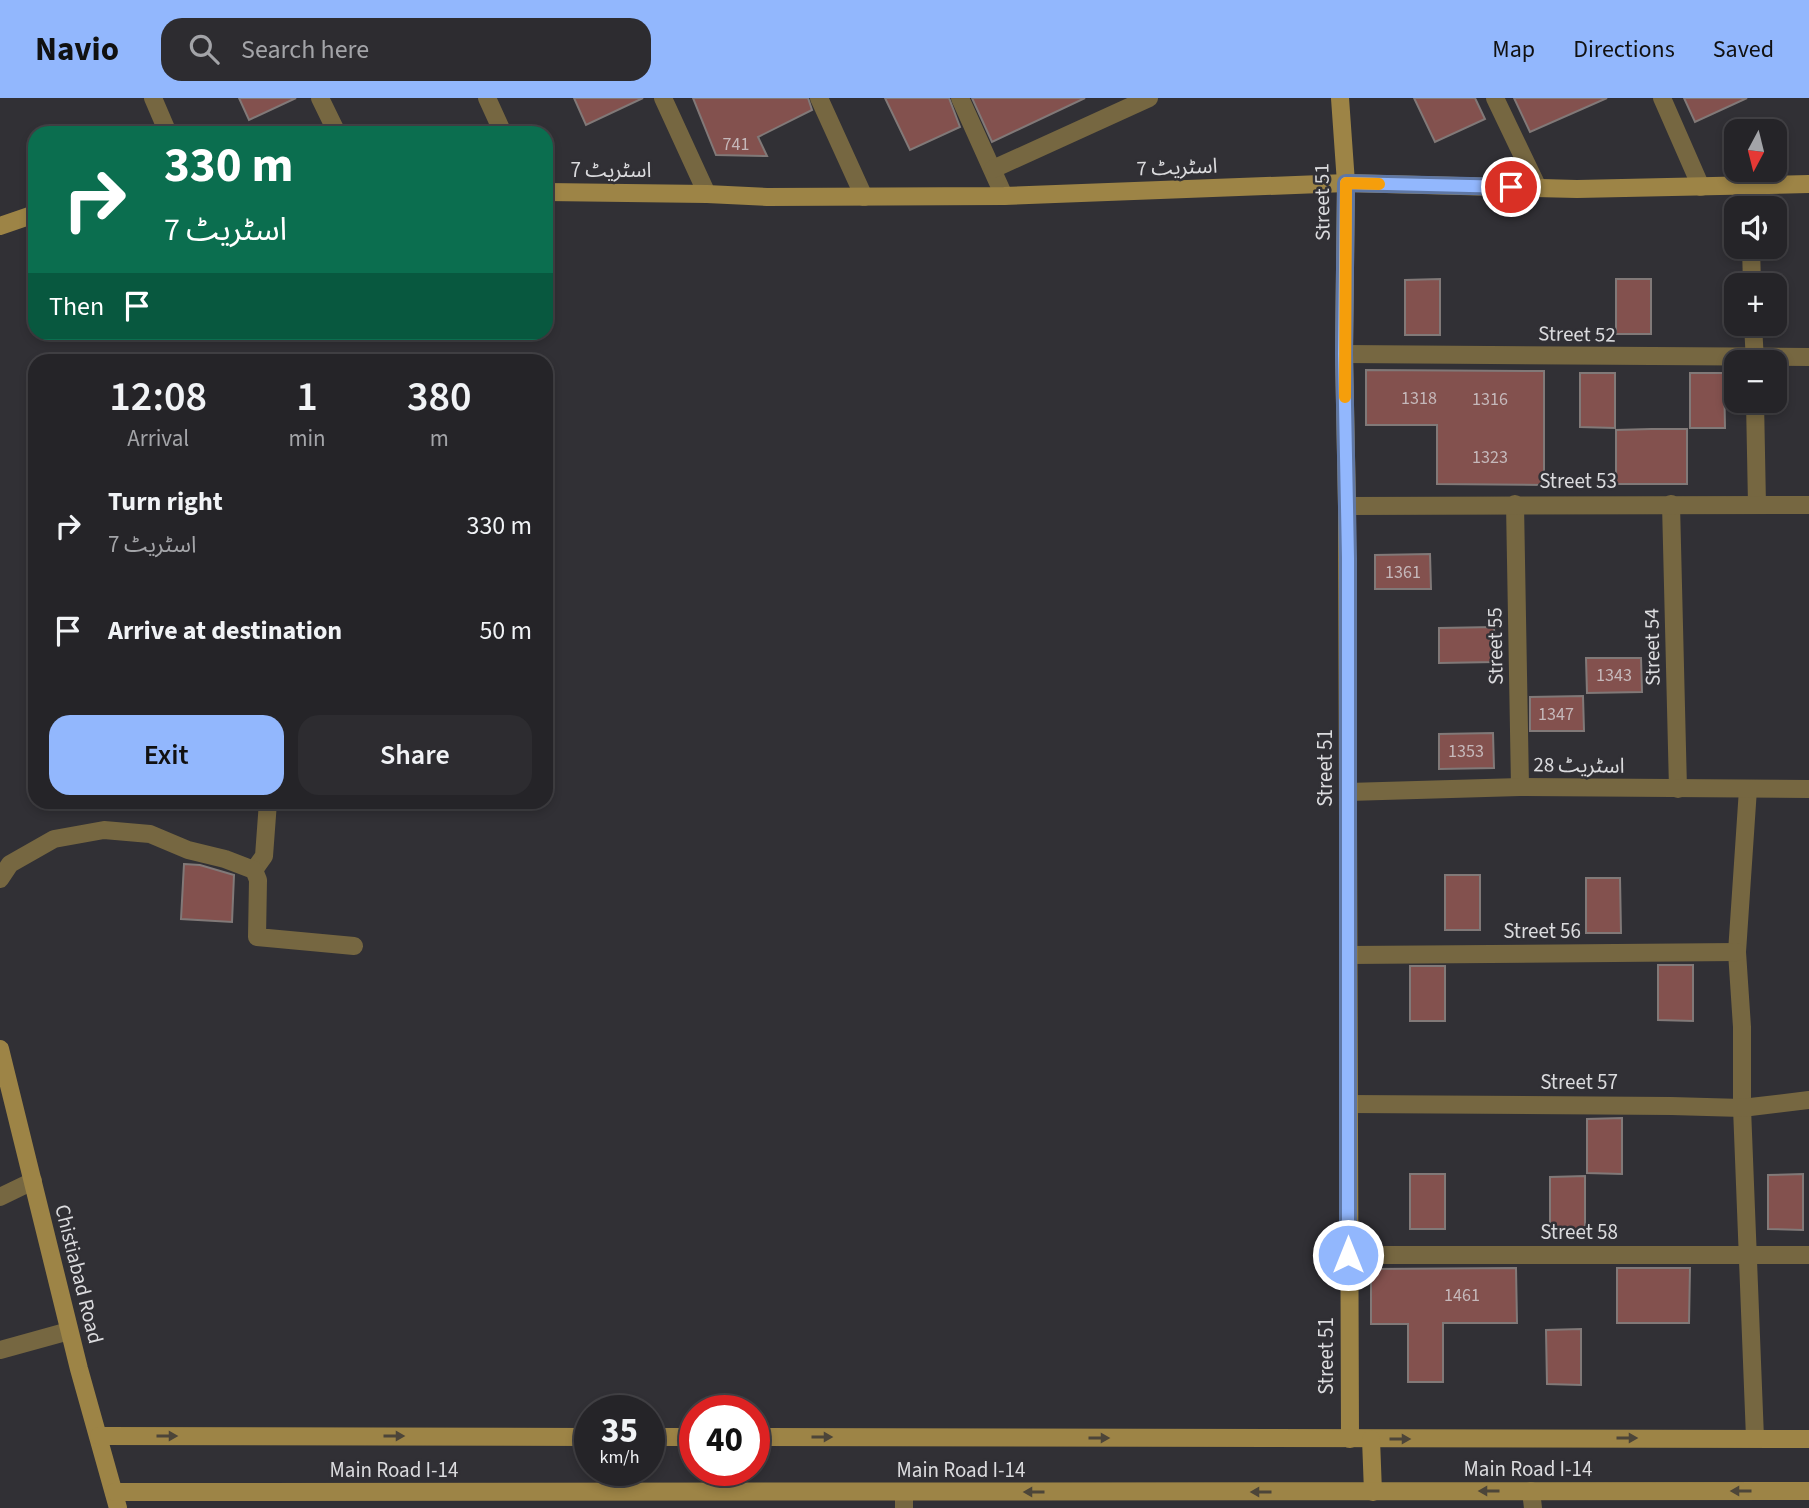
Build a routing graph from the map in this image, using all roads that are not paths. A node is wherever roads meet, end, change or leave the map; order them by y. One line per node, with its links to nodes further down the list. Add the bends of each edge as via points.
1 (153, 98): 11 (street)
2 (320, 98): 12 (street)
3 (487, 98): 13 (street)
4 (663, 98): 21 (street)
5 (819, 98): 24 (street)
6 (960, 98): 14 (street)
7 (1149, 98): 14 (street)
8 (1340, 98): 15 (main road, Street 51)
9 (1495, 98): 19 (street)
10 (1662, 98): 17 (street)
11 (165, 126)
12 (334, 126)
13 (500, 126)
14 (993, 169): 22 (street)
15 (1346, 183): 19 (main road, اسٹریٹ 7); 22 (main road, اسٹریٹ 7); 27 (main road, Street 51)
16 (1809, 184): 18 (main road, اسٹریٹ 7)
17 (1701, 187): 18 (main road, اسٹریٹ 7); 19 (main road, اسٹریٹ 7)
18 (1749, 187): 23 (street)
19 (1538, 188)
20 (553, 192): 21 (main road, اسٹریٹ 7)
21 (707, 194): 24 (main road, اسٹریٹ 7)
22 (1004, 196): 24 (main road, اسٹریٹ 7)
23 (1749, 196)
24 (864, 197)
25 (28, 216): 26 (main road)
26 (0, 226)
27 (1344, 354): 30 (street, Street 52); 36 (main road, Street 51)
28 (1809, 357): 29 (street, Street 52)
29 (1787, 358)
30 (1724, 360)
31 (1755, 413): 34 (street)
32 (1515, 504): 33 (street, Street 53); 36 (street, Street 53); 37 (street, Street 55)
33 (1671, 504): 34 (street, Street 53); 38 (street, Street 54)
34 (1757, 505): 35 (street, Street 53)
35 (1809, 505)
36 (1347, 506): 41 (main road, Street 51)
37 (1520, 788): 38 (street, اسٹریٹ 28); 41 (street, اسٹریٹ 28)
38 (1678, 789): 39 (street, اسٹریٹ 28)
39 (1748, 789): 40 (street, اسٹریٹ 28); 46 (street)
40 (1809, 789)
41 (1348, 792): 47 (main road, Street 51)
42 (267, 809): 43 (street, via 264,856)
43 (254, 870): 44 (street, via 150,834 104,830 54,839 10,864); 45 (street, via 258,880 257,937)
44 (0, 879)
45 (354, 946)
46 (1737, 952): 47 (street, Street 56); 52 (street)
47 (1348, 955): 51 (main road, Street 51)
48 (0, 1049): 49 (main road, Chistiabad Road)
49 (3, 1075): 53 (main road, Chistiabad Road)
50 (1809, 1100): 52 (street, Street 57)
51 (1348, 1104): 52 (street, Street 57); 55 (main road, Street 51)
52 (1742, 1108): 56 (street)
53 (33, 1181): 54 (street); 58 (main road, Chistiabad Road)
54 (0, 1197)
55 (1348, 1255): 56 (street, Street 58); 64 (main road, Street 51)
56 (1749, 1255): 57 (street, Street 58); 63 (street)
57 (1809, 1255)
58 (69, 1331): 59 (street); 60 (main road, Chistiabad Road)
59 (0, 1350)
60 (99, 1436): 61 (main road, Main Road I-14, one-way to 61); 69 (main road, Chistiabad Road)
61 (574, 1437)
62 (770, 1437): 64 (main road, Main Road I-14, one-way to 64)
63 (1755, 1438): 65 (main road, Main Road I-14, one-way to 63); 66 (main road, Main Road I-14)
64 (1350, 1439): 65 (main road, Main Road I-14)
65 (1371, 1439): 68 (main road)
66 (1809, 1439)
67 (1809, 1491): 71 (main road, Main Road I-14, one-way to 71)
68 (1373, 1492): 70 (main road, Main Road I-14, one-way to 70); 71 (main road, Main Road I-14, one-way to 68)
69 (116, 1500): 70 (main road, Main Road I-14)
70 (904, 1500)
71 (1532, 1500)

